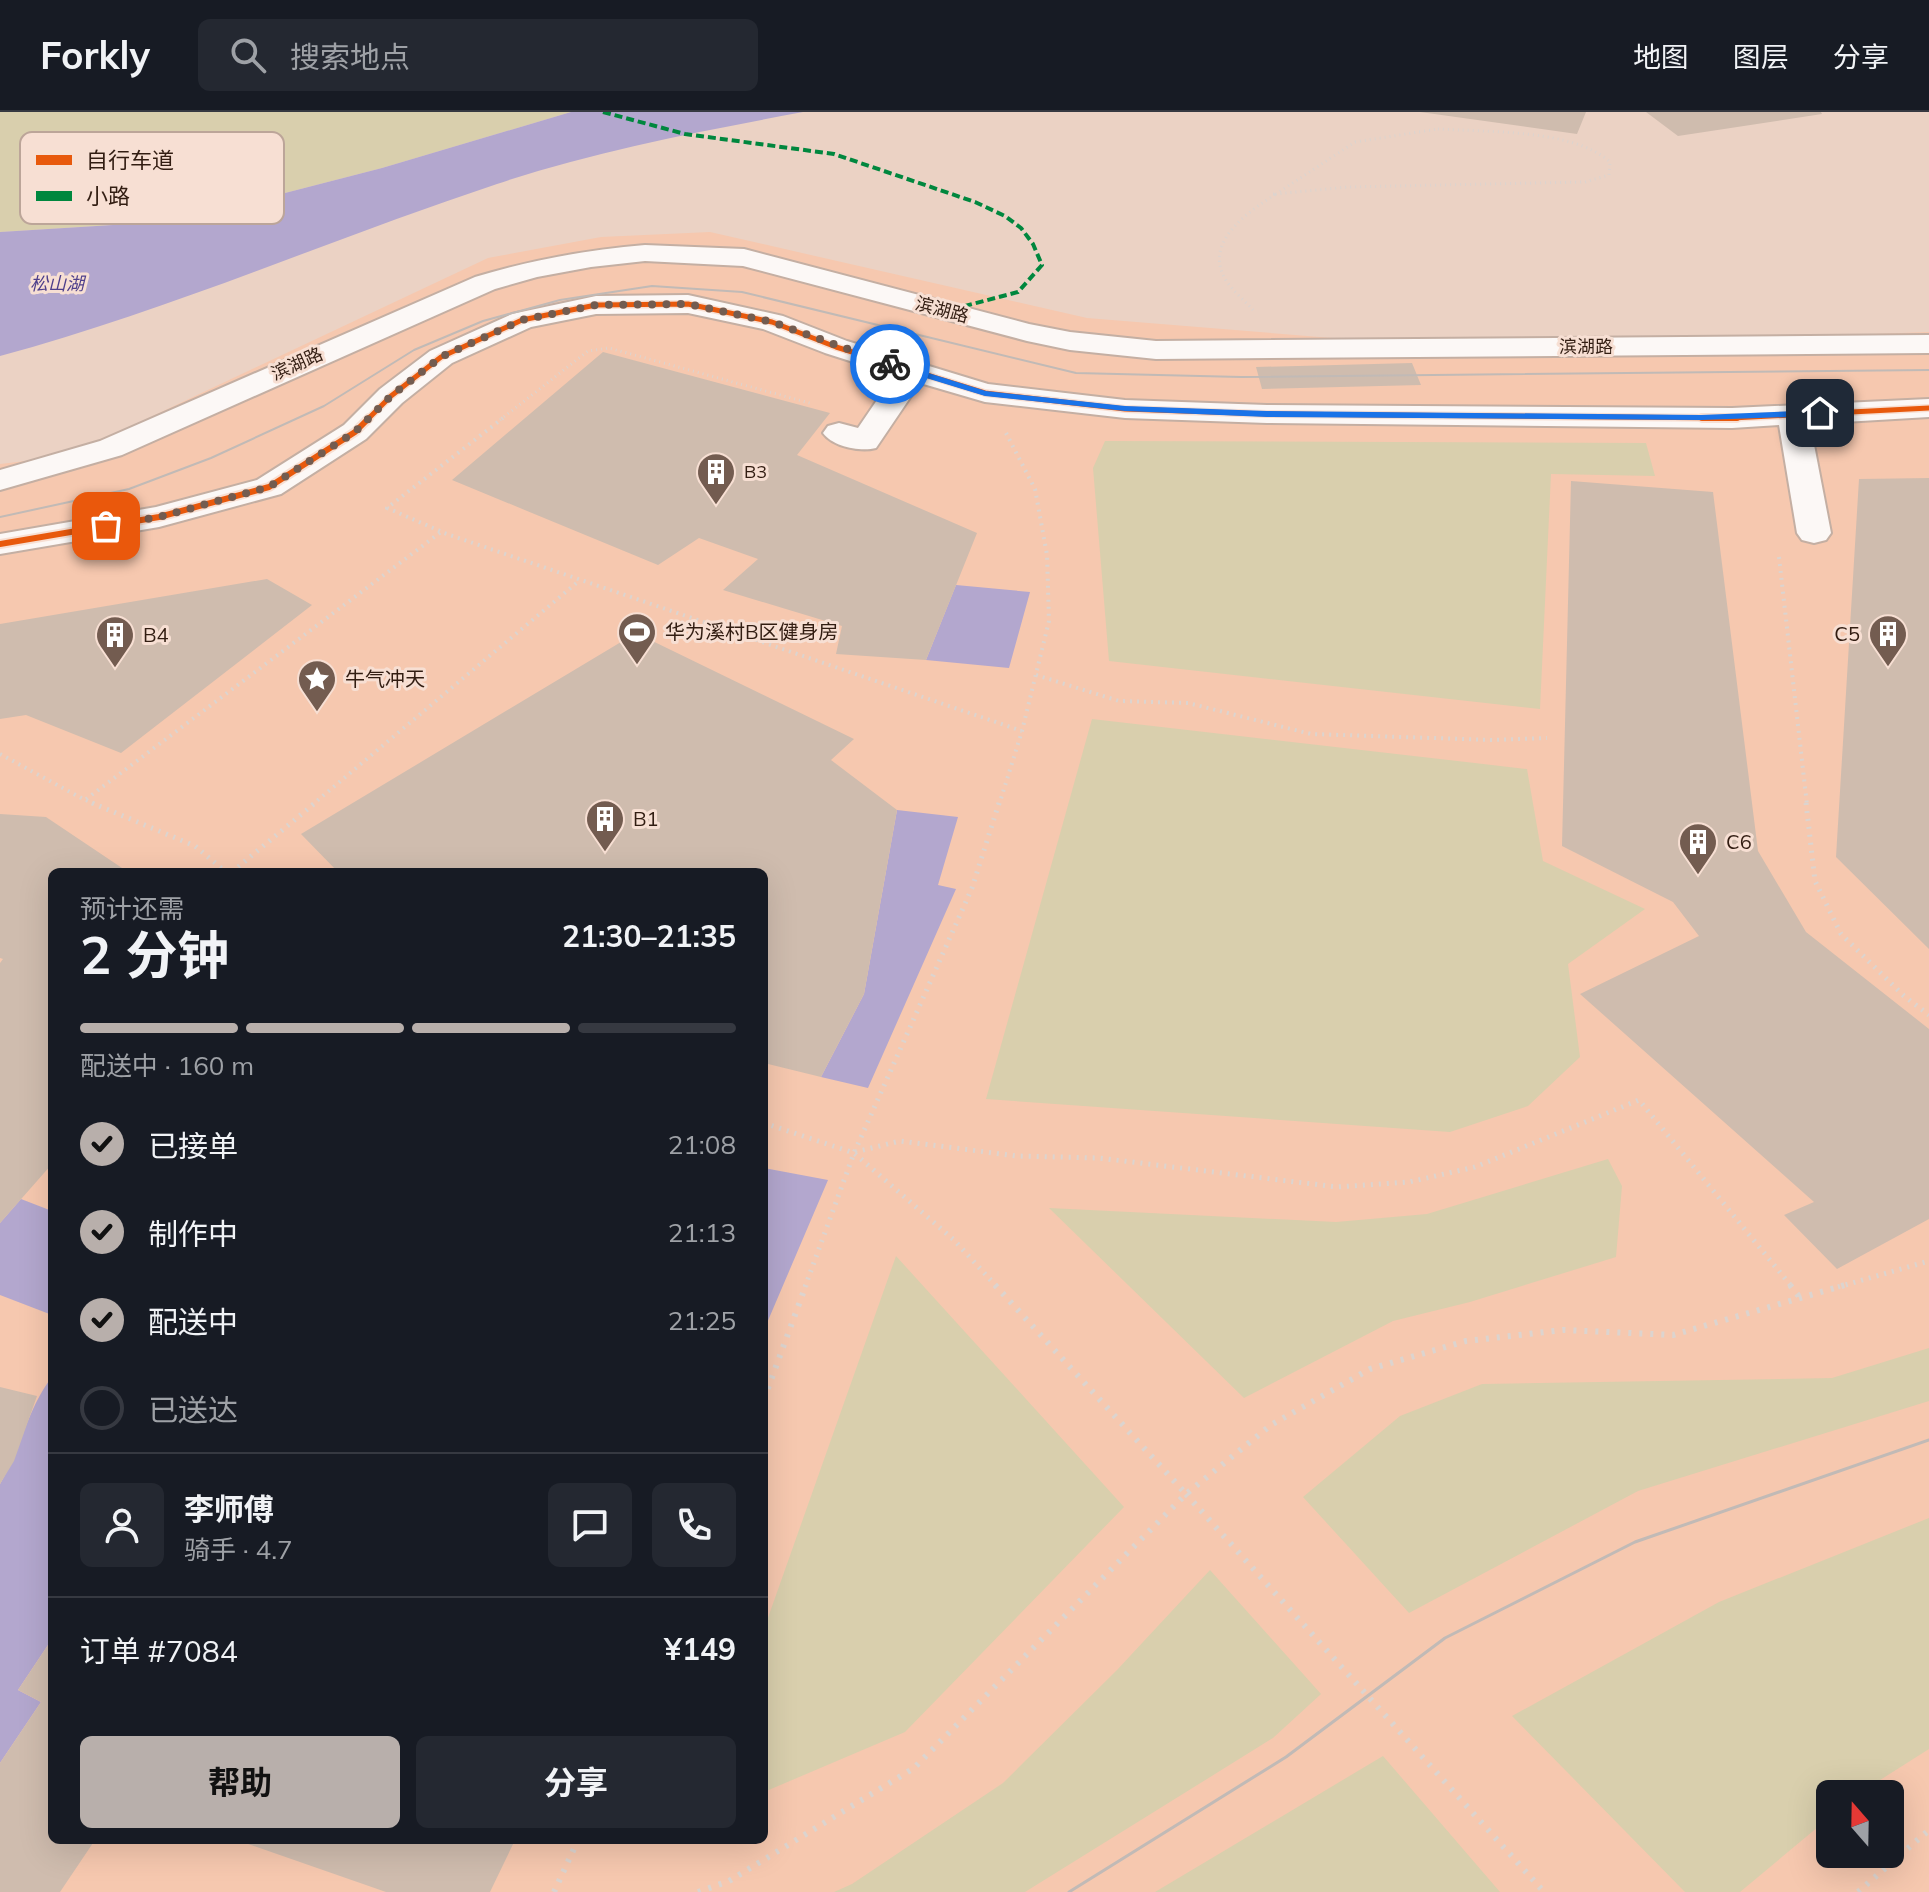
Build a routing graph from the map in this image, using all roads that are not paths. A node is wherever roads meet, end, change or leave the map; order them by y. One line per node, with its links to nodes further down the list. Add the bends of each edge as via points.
1 (1929, 344): 6 (street, 滨湖路, via 1156,350 1070,341 744,258 614,255 485,283 111,448)
2 (913, 370): 4 (street, via 985,393 1125,409); 5 (street); 8 (street, via 772,322 688,304 596,305 522,320 441,357 355,432 269,487 159,517)
3 (1929, 408): 4 (street)
4 (1793, 415): 7 (street)
5 (853, 444)
6 (0, 480)
7 (1814, 533)
8 (0, 544)

